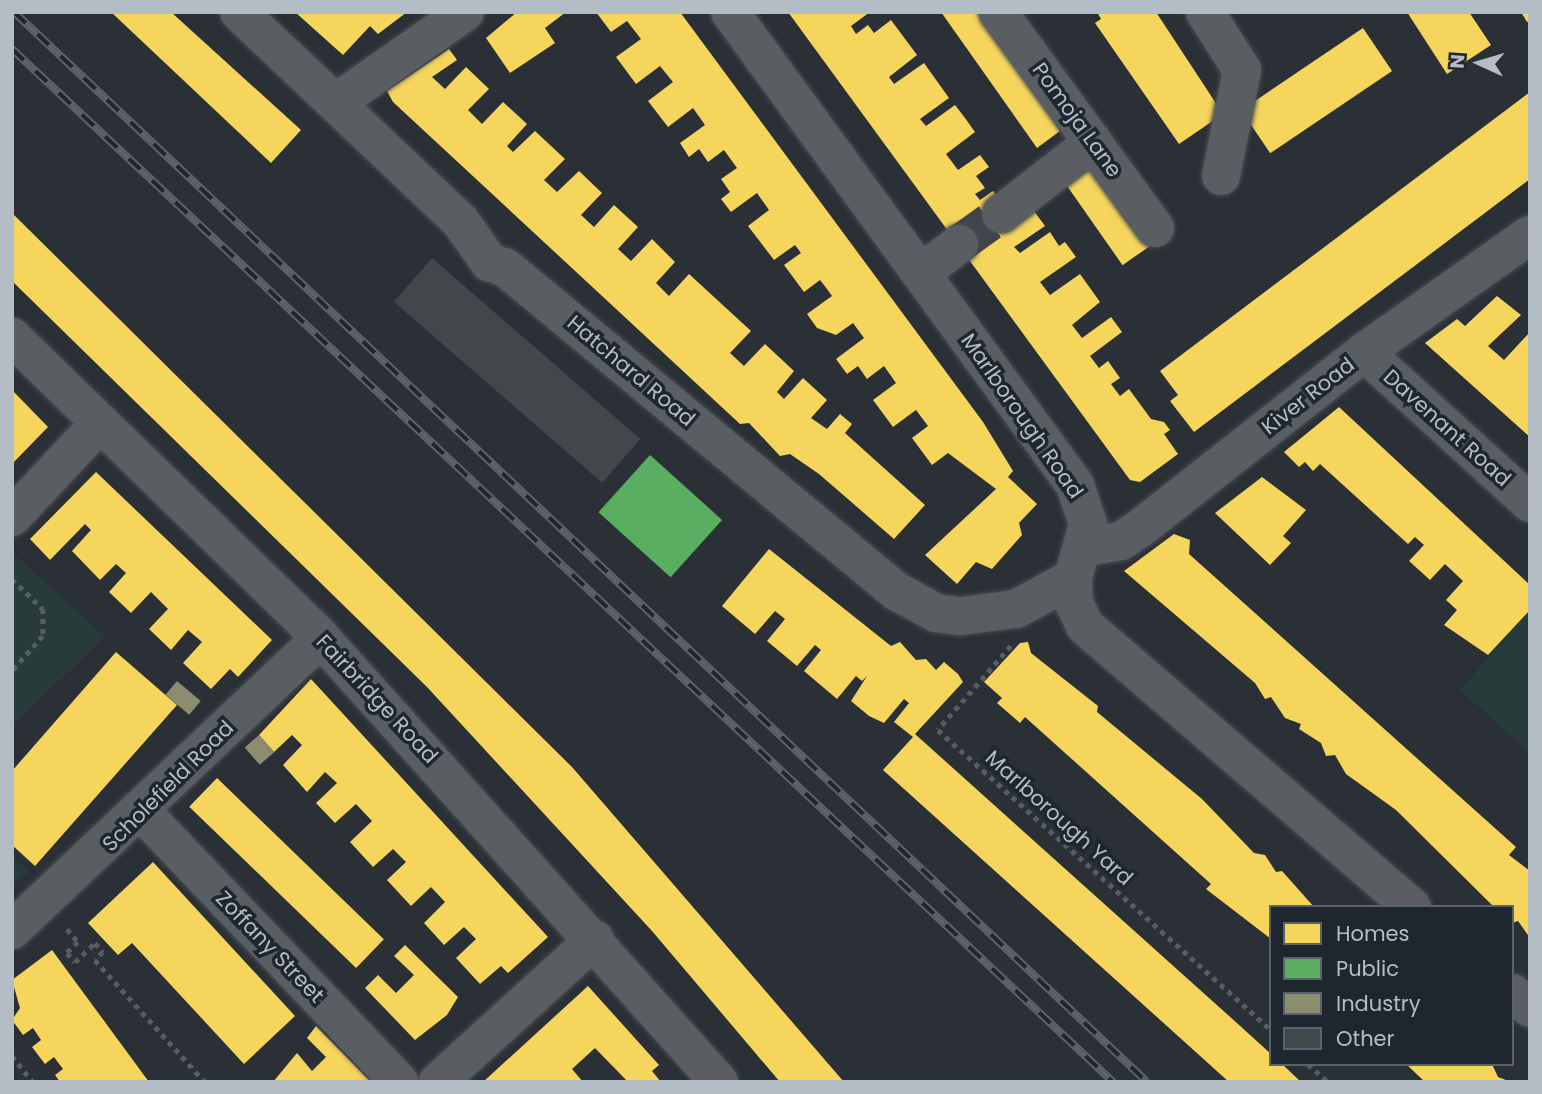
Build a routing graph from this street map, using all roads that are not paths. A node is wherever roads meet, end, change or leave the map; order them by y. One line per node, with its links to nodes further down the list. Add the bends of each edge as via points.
1 (239, 12): 6 (street, Hatchard Road)
2 (465, 12): 6 (street)
3 (730, 12): 13 (street, Marlborough Road)
4 (998, 12): 7 (street, Pomoja Lane)
5 (1205, 12): 8 (street, via 1242,70)
6 (338, 102): 19 (street, Hatchard Road, via 461,222 488,262 506,268 896,591 936,613 1016,609)
7 (1093, 142): 9 (street); 10 (street, Pomoja Lane)
8 (1221, 176)
9 (1001, 214)
10 (1154, 228)
11 (1530, 235): 15 (street, Kiver Road)
12 (959, 244): 13 (street)
13 (921, 274): 19 (street, Marlborough Road, via 1075,485 1088,524)
14 (12, 337): 16 (street, Fairbridge Road)
15 (1364, 352): 17 (street, Davenant Road); 19 (street, Kiver Road, via 1143,526)
16 (100, 423): 18 (street); 20 (street, Fairbridge Road)
17 (1530, 503)
18 (12, 517)
19 (1079, 562): 22 (street, Marlborough Road, via 1074,603 1085,626)
20 (321, 638): 21 (street, Scholefield Road); 24 (street, Fairbridge Road)
21 (143, 813): 23 (street, Scholefield Road); 27 (street, Zoffany Street)
22 (1410, 905)
23 (12, 930)
24 (595, 939): 28 (street); 29 (street, Fairbridge Road)
25 (1514, 995): 26 (street)
26 (1530, 1008)
27 (399, 1082)
28 (438, 1082)
29 (719, 1082)

